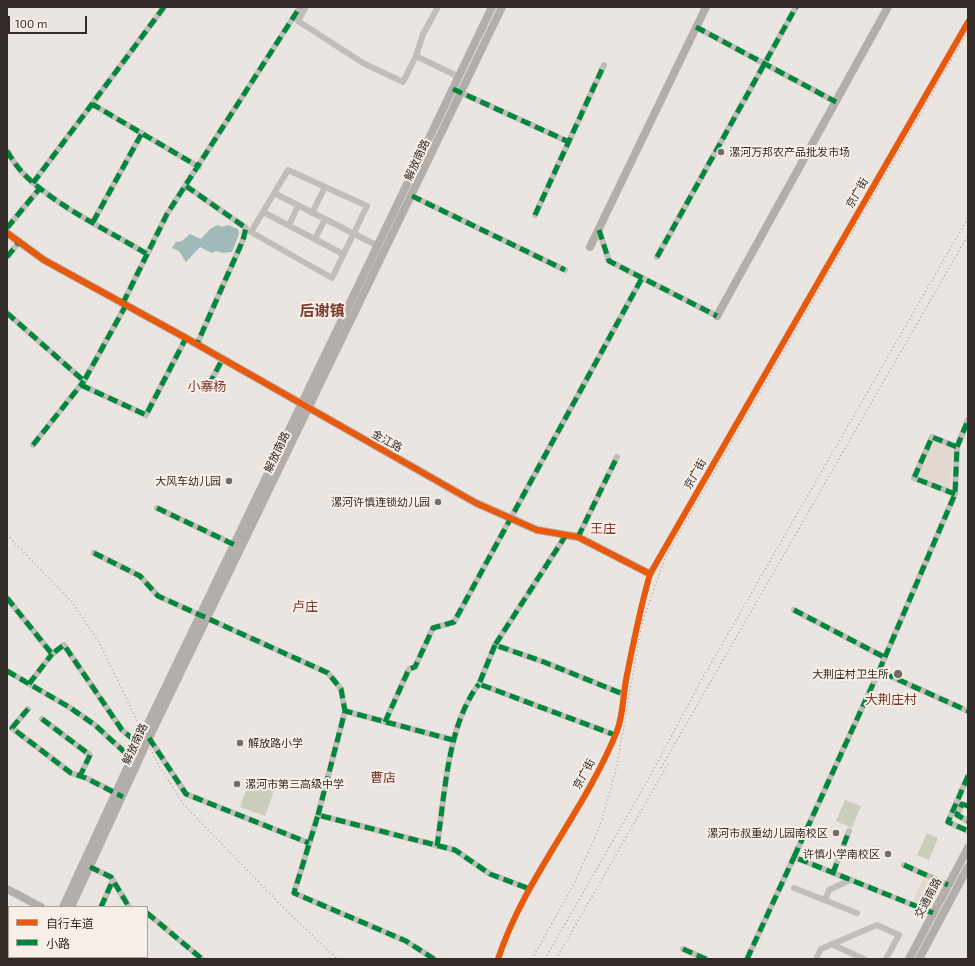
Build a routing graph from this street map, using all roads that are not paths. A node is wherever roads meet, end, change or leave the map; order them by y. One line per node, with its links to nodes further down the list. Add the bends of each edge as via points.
1 (164, 7): 18 (street)
2 (300, 7): 22 (street)
3 (306, 7): 12 (street, via 298,21 363,63 403,82)
4 (438, 7): 12 (street, via 423,34)
5 (492, 7): 15 (main road, 解放南路)
6 (502, 7): 16 (main road, 解放南路)
7 (706, 7): 11 (main road)
8 (796, 7): 13 (street)
9 (888, 7): 17 (main road)
10 (968, 22): 70 (street, 京广街)
11 (696, 27): 13 (street); 37 (main road)
12 (416, 56): 15 (street)
13 (764, 64): 17 (street); 46 (street)
14 (604, 65): 20 (street)
15 (459, 77): 16 (main road, 解放南路)
16 (457, 91): 20 (street); 28 (main road, 解放南路); 42 (main road, 解放南路)
17 (836, 102): 52 (main road)
18 (92, 104): 19 (street); 23 (street)
19 (142, 133): 22 (street); 34 (street)
20 (569, 142): 32 (street)
21 (7, 151): 23 (street)
22 (199, 167): 24 (street)
23 (33, 183): 26 (street)
24 (186, 186): 44 (street, via 167,214); 54 (street, via 246,228)
25 (325, 187): 27 (street, via 288,170); 31 (street); 39 (street, via 367,206)
26 (40, 188): 34 (street); 36 (street)
27 (274, 193): 29 (street); 30 (street)
28 (412, 196): 48 (street); 58 (main road, 解放南路)
29 (298, 206): 31 (street); 35 (street)
30 (263, 212): 35 (street); 45 (street, via 251,232 332,278)
31 (312, 213): 33 (street)
32 (535, 215)
33 (325, 220): 39 (street); 40 (street)
34 (92, 222): 44 (street)
35 (289, 225): 40 (street)
36 (7, 228)
37 (599, 230): 43 (main road); 49 (street, via 609,261)
38 (7, 233): 41 (main road, 金江路)
39 (354, 234): 42 (street); 45 (street)
40 (315, 239): 45 (street)
41 (19, 242): 47 (street); 50 (main road, 金江路, via 44,260)
42 (378, 246): 58 (main road, 解放南路)
43 (590, 247)
44 (147, 254): 50 (street)
45 (343, 254)
46 (657, 256)
47 (7, 257)
48 (565, 270)
49 (642, 278): 52 (street); 65 (street)
50 (125, 304): 53 (main road, 金江路); 56 (street)
51 (7, 313): 56 (street)
52 (718, 316)
53 (186, 338): 54 (main road, 金江路); 56 (street, via 146,415)
54 (197, 344): 55 (main road, 金江路)
55 (223, 358): 57 (street); 58 (main road, 金江路)
56 (83, 383): 60 (street)
57 (209, 385)
58 (306, 407): 65 (main road, 金江路, via 476,503); 68 (main road, 解放南路); 73 (main road, 解放南路)
59 (968, 420): 61 (street)
60 (33, 445)
61 (957, 447): 63 (street); 63 (street, via 932,437 914,478)
62 (618, 457): 67 (street)
63 (955, 494): 76 (street)
64 (157, 508): 68 (street)
65 (510, 517): 66 (main road, 金江路, via 537,530); 86 (street, via 454,622 433,628 415,667 409,669)
66 (566, 535): 67 (main road, 金江路); 74 (street)
67 (578, 537): 70 (main road, 金江路)
68 (235, 545): 73 (main road, 解放南路)
69 (94, 553): 73 (street, via 140,576 158,596)
70 (650, 574): 81 (street, 京广街, via 636,623)
71 (7, 598): 75 (street)
72 (794, 610): 76 (street)
73 (204, 618): 83 (street, via 328,673 341,689); 88 (main road, 解放南路); 90 (main road, 解放南路)
74 (496, 645): 80 (street); 81 (street)
75 (52, 654): 79 (street); 90 (street, via 64,645 122,730)
76 (884, 657): 78 (street)
77 (7, 671): 79 (street)
78 (879, 671): 84 (street); 103 (street)
79 (29, 684): 91 (street, via 69,707)
80 (479, 684): 87 (street); 89 (street, via 466,704)
81 (623, 694): 87 (street, 京广街)
82 (28, 709): 92 (street, via 12,728)
83 (345, 711): 86 (street); 96 (street)
84 (968, 711)
85 (42, 719): 92 (street, via 90,755)
86 (385, 722): 89 (street)
87 (615, 735): 115 (street, 京广街, via 598,770)
88 (150, 738): 94 (main road, 解放南路); 100 (street, via 186,794)
89 (454, 740): 101 (street)
90 (139, 744): 91 (main road, 解放南路)
91 (132, 759): 94 (main road, 解放南路)
92 (80, 776): 94 (street)
93 (968, 776): 99 (street, via 948,822)
94 (120, 795): 105 (main road, 解放南路); 118 (main road, 解放南路)
95 (968, 806): 97 (street, via 962,804 957,815)
96 (318, 815): 100 (street); 101 (street)
97 (968, 821)
98 (849, 831): 107 (street)
99 (968, 831)
100 (309, 844): 128 (street, via 294,893 406,941)
101 (437, 846): 115 (street, via 454,850 490,874)
102 (968, 848): 108 (main road, 交通南路)
103 (794, 857): 107 (street); 131 (street)
104 (904, 865): 112 (street)
105 (90, 867): 109 (street); 119 (main road, 解放南路)
106 (968, 867): 111 (main road, 交通南路)
107 (833, 873): 110 (street)
108 (952, 876): 111 (main road); 112 (main road, 交通南路)
109 (113, 880): 120 (street); 121 (street)
110 (850, 880): 116 (street, via 829,890); 123 (street)
111 (961, 881): 136 (main road, 交通南路)
112 (948, 885): 123 (main road, 交通南路)
113 (794, 888): 116 (street)
114 (7, 889): 117 (main road)
115 (530, 889): 129 (street, 京广街, via 505,938)
116 (825, 900): 122 (street)
117 (40, 906)
118 (64, 906)
119 (71, 906)
120 (101, 906)
121 (128, 906)
122 (857, 913)
123 (932, 913): 135 (main road, 交通南路)
124 (148, 914): 127 (street)
125 (831, 944): 132 (street, via 821,949); 133 (street); 134 (street, via 877,925 899,935)
126 (683, 948): 130 (street)
127 (202, 959)
128 (434, 959)
129 (498, 959)
130 (706, 959)
131 (747, 959)
132 (816, 959)
133 (864, 959)
134 (886, 959)
135 (909, 959)
136 (919, 959)

